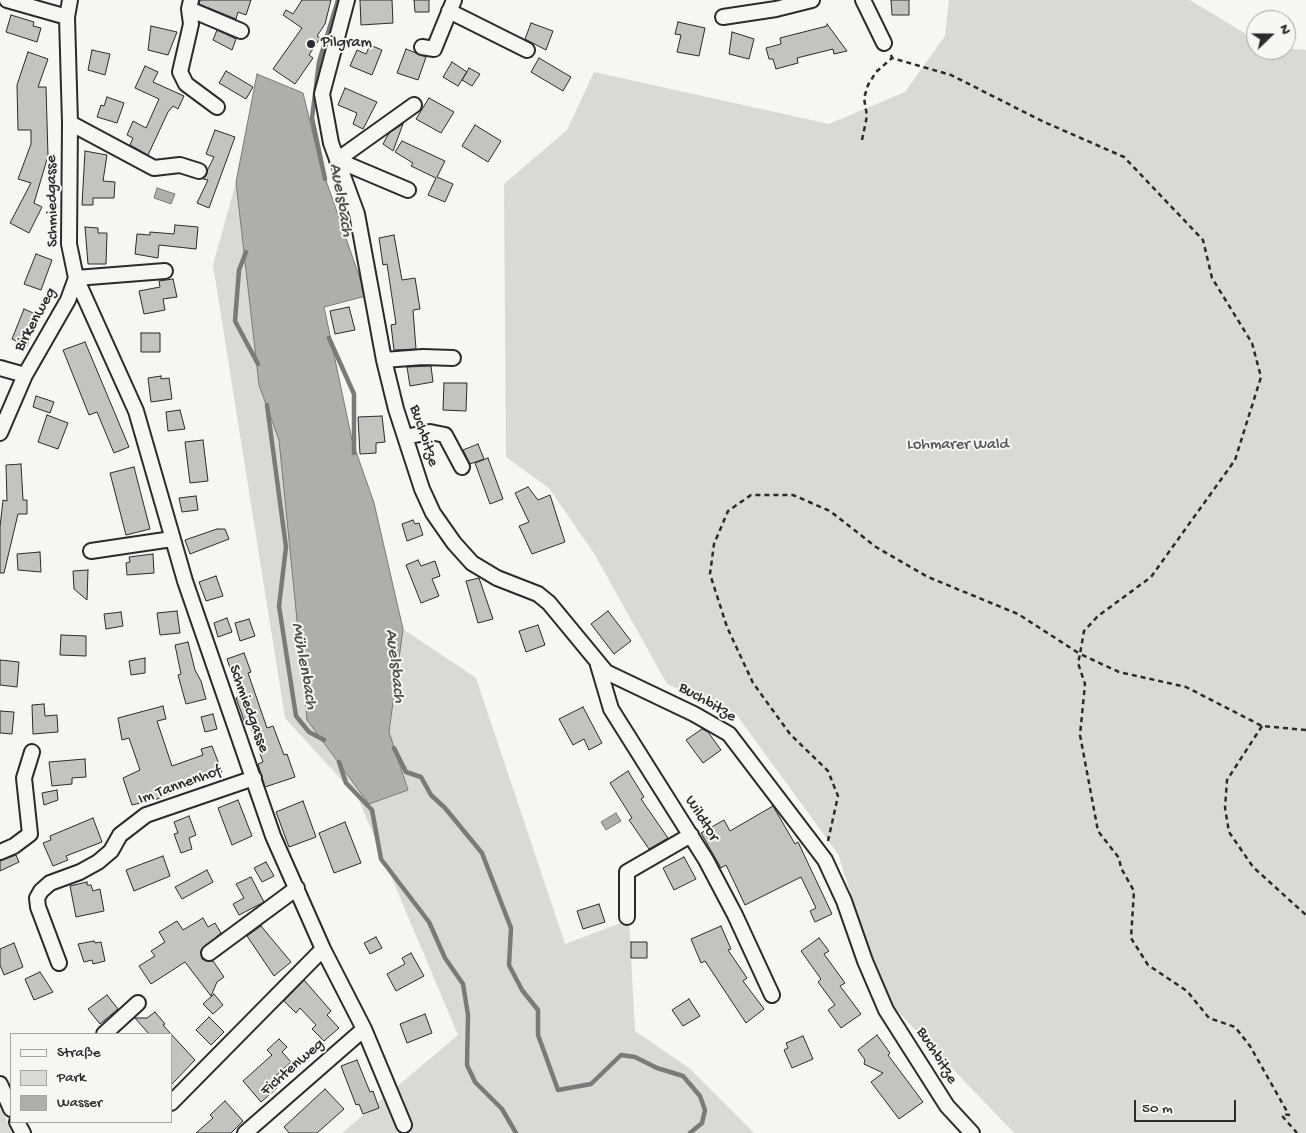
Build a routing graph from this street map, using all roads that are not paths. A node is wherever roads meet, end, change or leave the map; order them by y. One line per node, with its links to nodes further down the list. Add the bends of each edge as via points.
1 (7, 0): 8 (street)
2 (70, 0): 8 (street, Schmiedgasse)
3 (347, 0): 17 (street, Buchbitze, via 322,94)
4 (812, 0): 9 (street)
5 (863, 0): 11 (street)
6 (190, 4): 10 (street); 15 (street, via 191,24 180,72 186,84)
7 (452, 6): 12 (street, via 434,49); 13 (street)
8 (67, 17): 16 (street, Schmiedgasse)
9 (723, 17)
10 (240, 30)
11 (884, 43)
12 (422, 47)
13 (527, 50)
14 (414, 105): 17 (street)
15 (217, 107)
16 (70, 123): 18 (street, via 154,168 180,165); 21 (street, Schmiedgasse, via 69,244)
17 (337, 160): 19 (street); 23 (street, Buchbitze, via 357,214)
18 (200, 171)
19 (408, 190)
20 (165, 271): 21 (street)
21 (76, 278): 25 (street, Birkenweg, via 68,300); 29 (street, Schmiedgasse, via 136,410)
22 (453, 358): 23 (street, via 423,356)
23 (384, 360): 27 (street, Buchbitze)
24 (0, 368): 25 (street)
25 (25, 375): 26 (street, Birkenweg)
26 (0, 433)
27 (405, 437): 28 (street, via 430,432 445,435); 31 (street, Buchbitze, via 433,513 454,543 472,563 497,578 538,594 549,603)
28 (462, 467)
29 (172, 539): 30 (street); 33 (street, Schmiedgasse)
30 (91, 551)
31 (598, 664): 34 (street, Wildtor, via 611,708); 50 (street, Buchbitze, via 606,672 729,734 825,860 886,1010 947,1106)
32 (32, 752): 35 (street, via 24,778 30,834)
33 (254, 778): 36 (street, Schmiedgasse, via 273,836); 40 (street, Im Tannenhof, via 146,815 120,835 98,862 50,883 40,891 36,898 38,907)
34 (691, 835): 37 (street, via 627,872); 41 (street, Wildtor, via 735,915)
35 (0, 852)
36 (297, 888): 38 (street, Schmiedgasse); 39 (street)
37 (627, 917)
38 (324, 949): 43 (street, Schmiedgasse); 47 (street)
39 (209, 953)
40 (59, 963)
41 (772, 995)
42 (138, 1002): 44 (street)
43 (364, 1029): 48 (street, Schmiedgasse); 49 (street, Fichtenweg)
44 (105, 1033)
45 (0, 1084): 46 (street)
46 (10, 1101)
47 (172, 1102)
48 (404, 1125)
49 (245, 1133)
50 (972, 1133)

